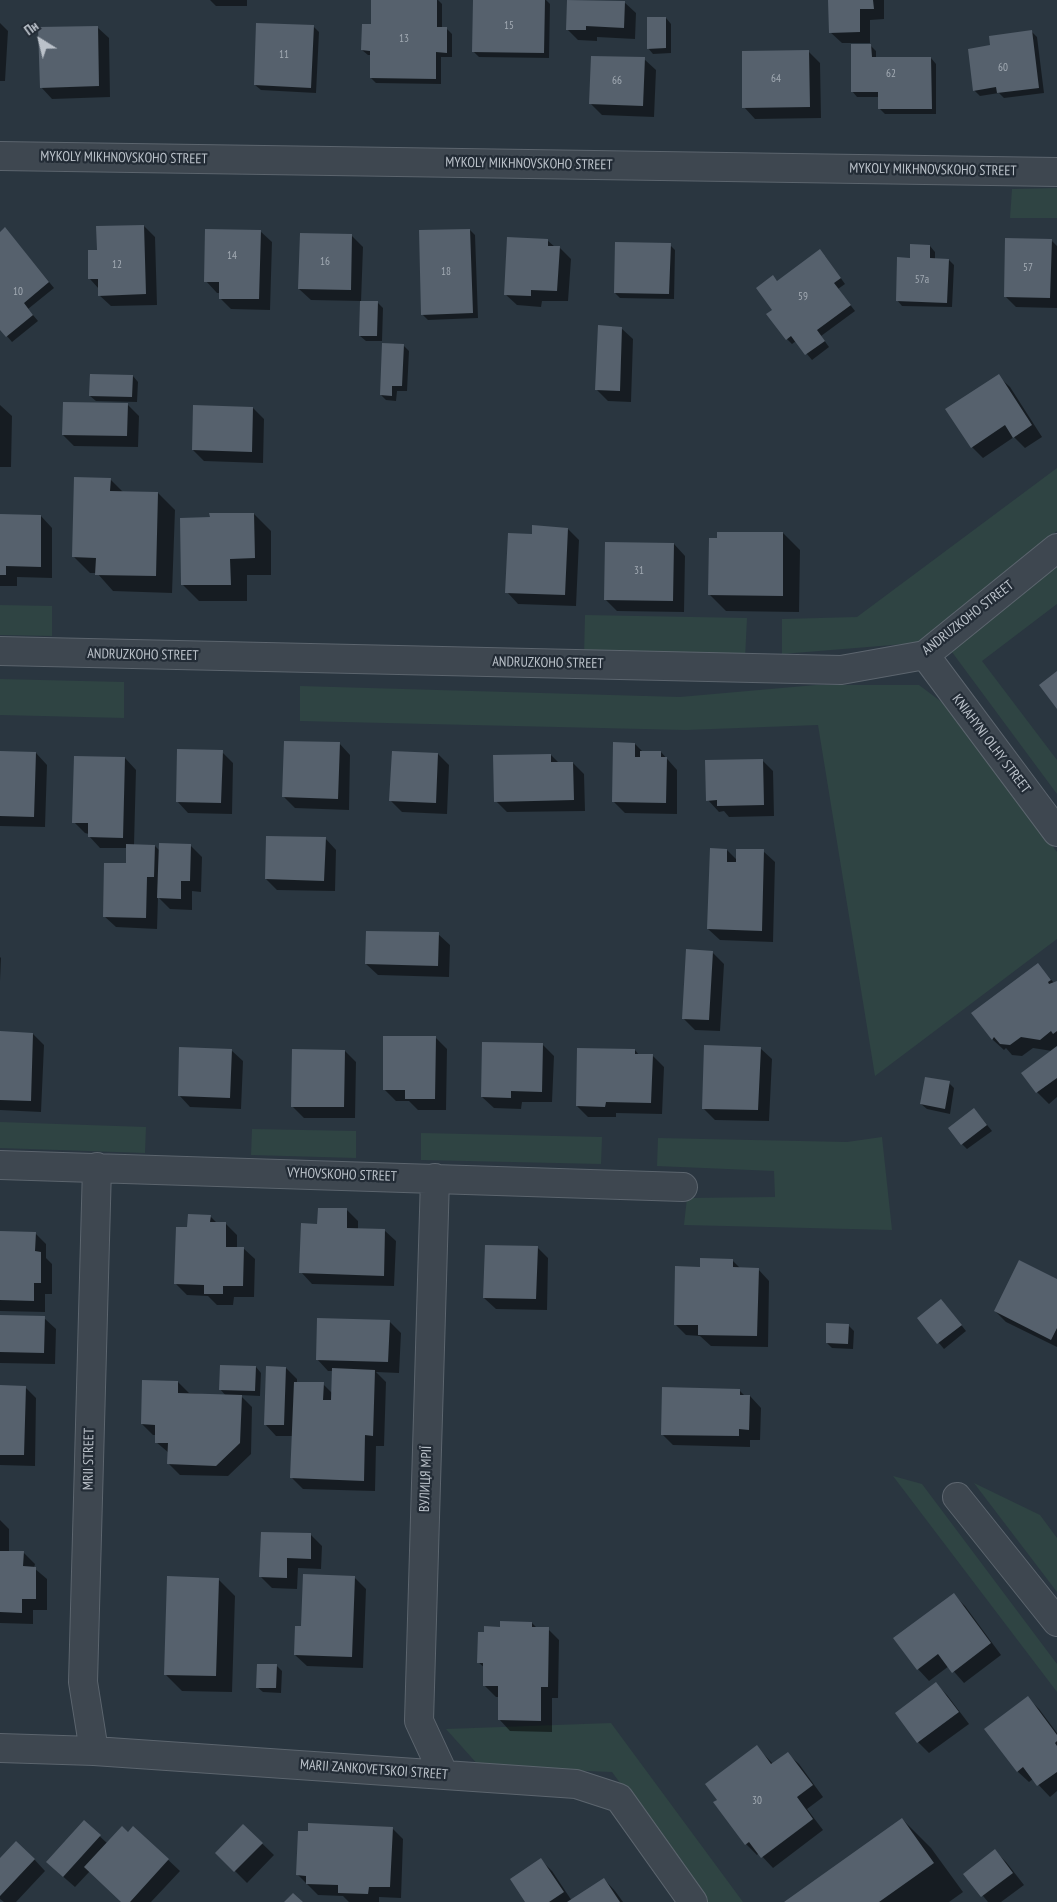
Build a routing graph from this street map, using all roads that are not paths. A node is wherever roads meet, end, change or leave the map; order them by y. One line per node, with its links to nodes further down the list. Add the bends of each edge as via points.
1 (0, 156): 2 (street, MYKOLY MIKHNOVSKOHO STREET)
2 (1057, 172)
3 (1057, 548): 5 (street, ANDRUZKOHO STREET)
4 (0, 652): 5 (street, ANDRUZKOHO STREET, via 840,670)
5 (925, 655): 6 (street, KNIAHYNI OLHY STREET)
6 (1057, 832)
7 (0, 1165): 8 (street, VYHOVSKOHO STREET)
8 (97, 1167): 9 (street, VYHOVSKOHO STREET); 14 (street, MRII STREET, via 83,1682)
9 (435, 1178): 10 (street, VYHOVSKOHO STREET); 15 (street, ВУЛИЦЯ МРІЇ, via 419,1721)
10 (683, 1187)
11 (956, 1497): 12 (street)
12 (1057, 1622)
13 (0, 1748): 14 (street, MARII ZANKOVETSKOI STREET)
14 (94, 1751): 15 (street, MARII ZANKOVETSKOI STREET)
15 (444, 1775): 16 (street, MARII ZANKOVETSKOI STREET, via 576,1784 618,1798)
16 (693, 1902)

